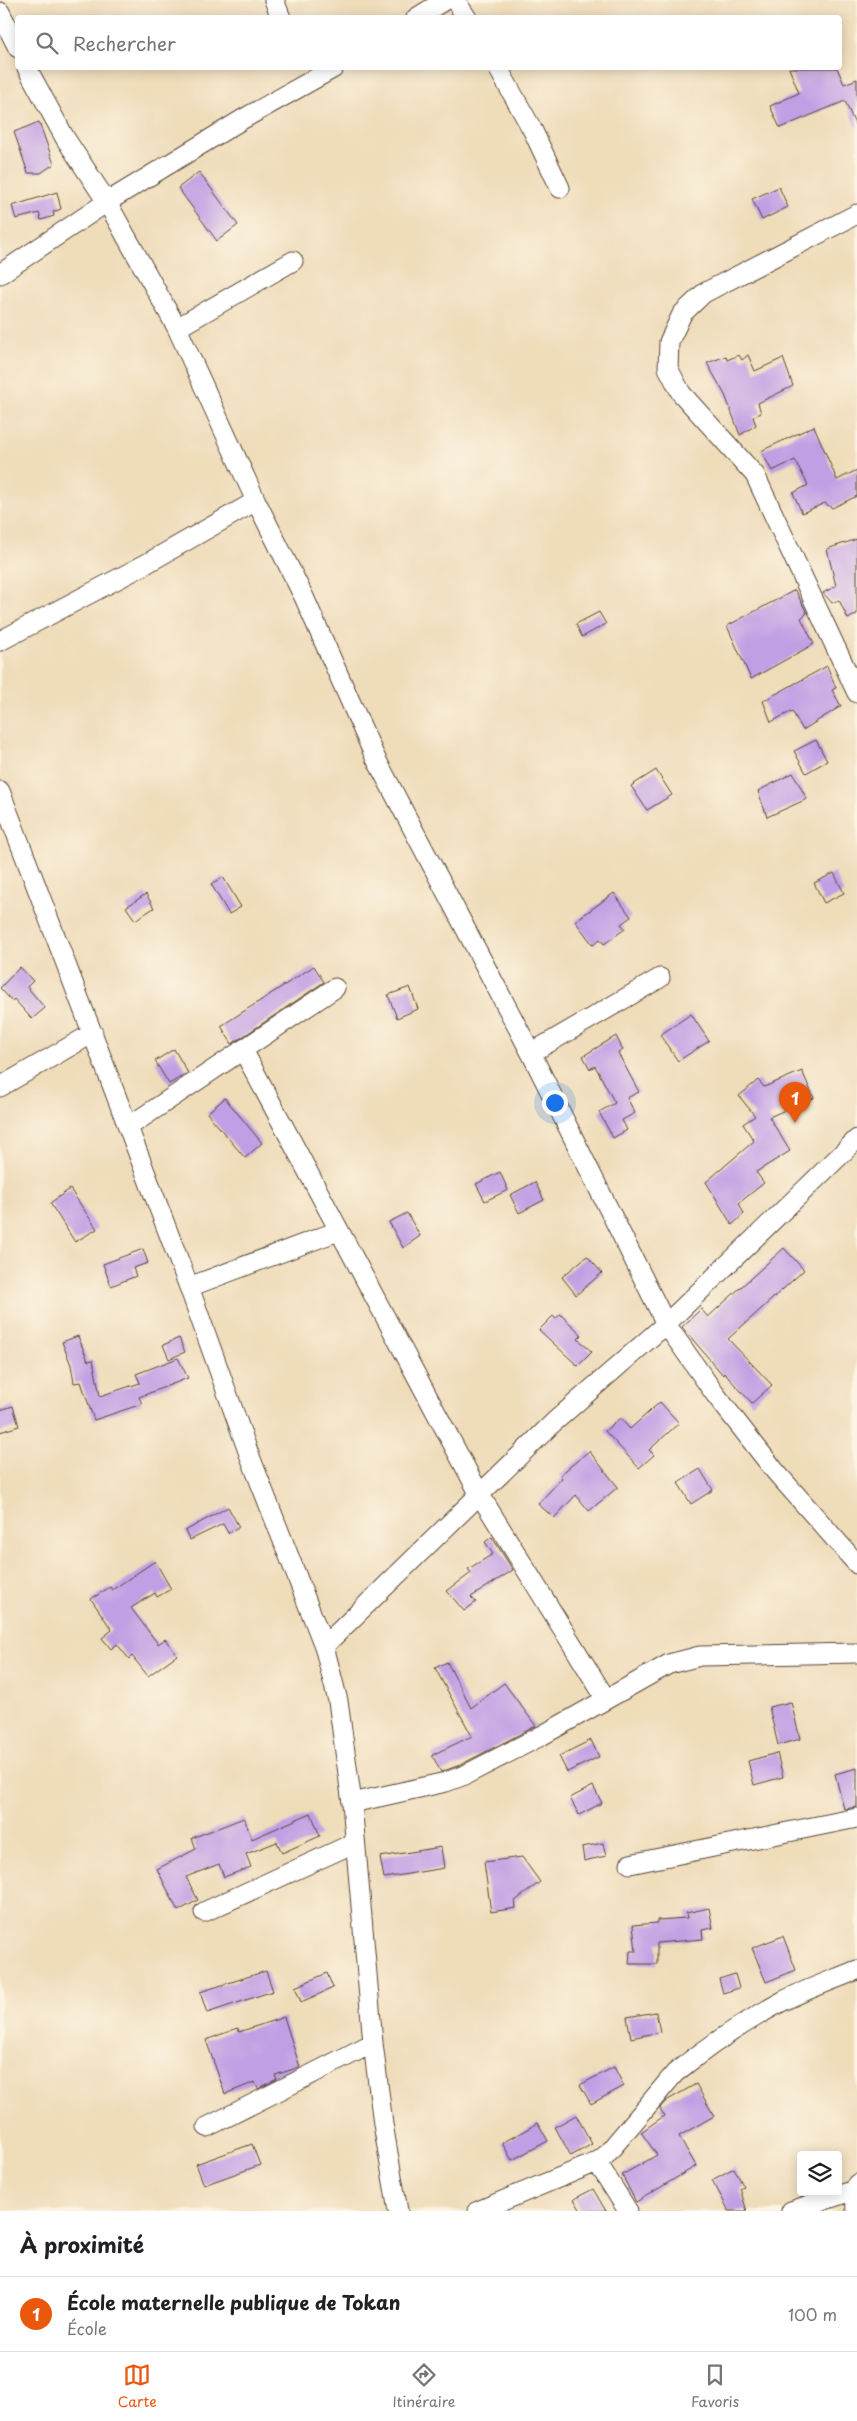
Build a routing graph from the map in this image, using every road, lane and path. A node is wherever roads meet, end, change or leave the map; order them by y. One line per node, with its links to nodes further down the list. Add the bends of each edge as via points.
1 (274, 0): 5 (street)
2 (445, 0): 6 (street)
3 (456, 0): 7 (street)
4 (0, 12): 8 (street)
5 (280, 15)
6 (421, 15)
7 (464, 15)
8 (15, 42)
9 (28, 70): 14 (street, via 65,138)
10 (326, 70): 12 (street)
11 (499, 70): 13 (street, via 532,128)
12 (305, 75): 14 (street, via 243,119)
13 (560, 188)
14 (107, 202): 17 (street); 18 (street)
15 (857, 214): 21 (street, via 704,293 682,314 669,342 668,368 681,393 755,475)
16 (294, 261): 18 (street)
17 (0, 274)
18 (177, 328): 19 (street)
19 (256, 501): 20 (street); 27 (street, via 304,597 375,758)
20 (0, 641)
21 (857, 693)
22 (0, 791): 25 (street)
23 (660, 978): 27 (street)
24 (335, 988): 26 (street)
25 (93, 1033): 28 (street); 29 (street)
26 (243, 1050): 29 (street); 31 (street)
27 (531, 1053): 33 (street)
28 (0, 1087)
29 (128, 1127): 32 (street)
30 (857, 1139): 33 (street)
31 (338, 1231): 32 (street); 34 (street)
32 (189, 1286): 36 (street, via 249,1454)
33 (666, 1324): 34 (street, via 554,1422); 35 (street, via 715,1394 776,1471)
34 (480, 1495): 36 (street); 38 (street)
35 (857, 1564)
36 (324, 1646): 39 (street, via 338,1701)
37 (857, 1653): 38 (street, via 700,1656 669,1664)
38 (606, 1699): 39 (street, via 464,1775 446,1782)
39 (352, 1802): 41 (street)
40 (857, 1818): 42 (street)
41 (354, 1843): 43 (street); 45 (street)
42 (630, 1864)
43 (204, 1912)
44 (857, 1970): 47 (street, via 785,2000 688,2062)
45 (373, 2043): 46 (street); 49 (street)
46 (207, 2127)
47 (597, 2162): 50 (street); 51 (street)
48 (856, 2187): 52 (street); 53 (street)
49 (398, 2211)
50 (478, 2211)
51 (628, 2211)
52 (791, 2211)
53 (856, 2211)

